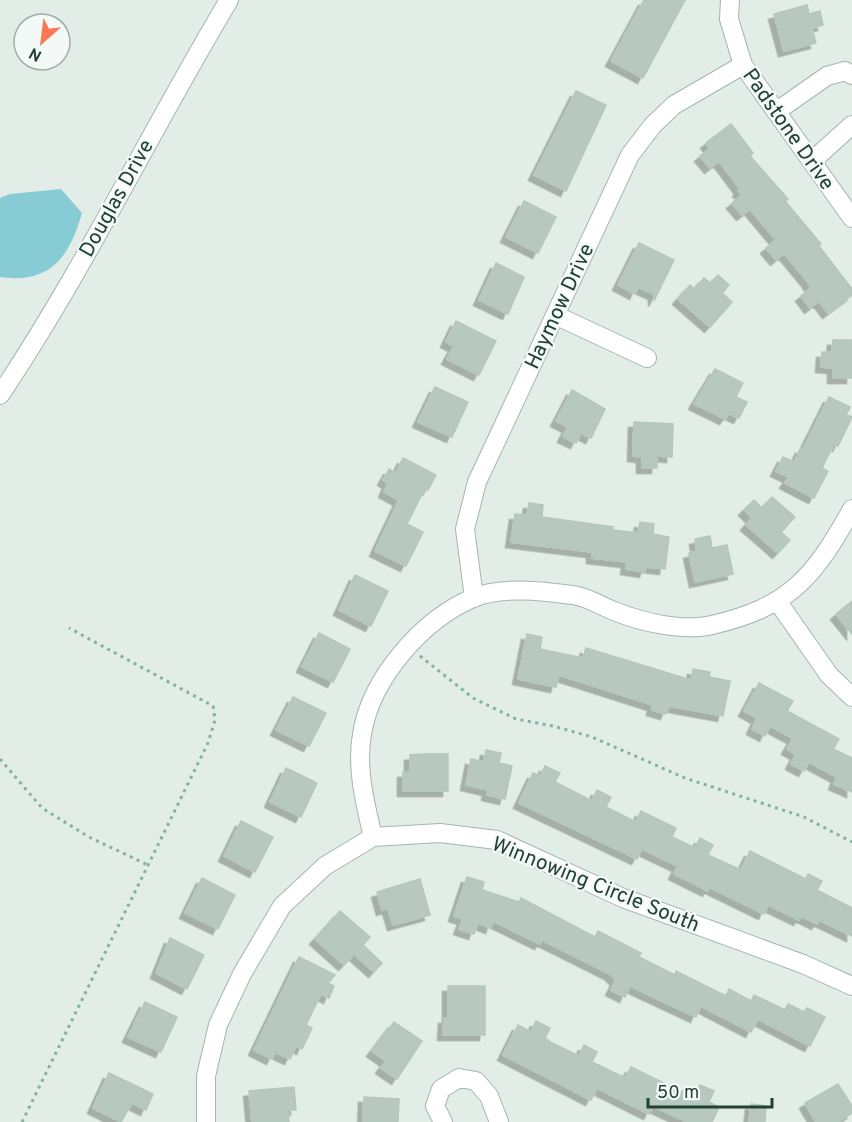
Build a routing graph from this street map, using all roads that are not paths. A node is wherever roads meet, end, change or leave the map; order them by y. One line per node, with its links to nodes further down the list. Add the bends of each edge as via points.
1 (229, 0): 11 (street, Douglas Drive, via 97,234)
2 (730, 0): 3 (street, Padstone Drive, via 729,19)
3 (743, 65): 5 (street, Padstone Drive); 9 (street, Haymow Drive, via 674,105 652,125 630,154)
4 (852, 75): 5 (street, via 845,71 827,76)
5 (777, 111): 7 (street, Padstone Drive)
6 (852, 125): 7 (street)
7 (812, 161): 8 (street, Padstone Drive)
8 (852, 218)
9 (555, 315): 10 (street); 13 (street, Haymow Drive, via 477,482 465,529)
10 (647, 358)
11 (0, 395)
12 (852, 509): 14 (street, via 805,579)
13 (474, 598): 14 (street, via 505,592 575,595 658,625 709,626); 16 (street, via 406,646 378,687 362,734 361,787)
14 (778, 602): 15 (street, via 829,675)
15 (852, 697)
16 (373, 837): 17 (street, Winnowing Circle South, via 440,833 497,840 623,898); 18 (street, Winnowing Circle South, via 325,866 282,906 242,974 218,1025 206,1076)
17 (852, 986)
18 (206, 1122)
19 (443, 1122): 20 (street, via 435,1106 441,1089 459,1078 476,1081 489,1096)
20 (500, 1122)

